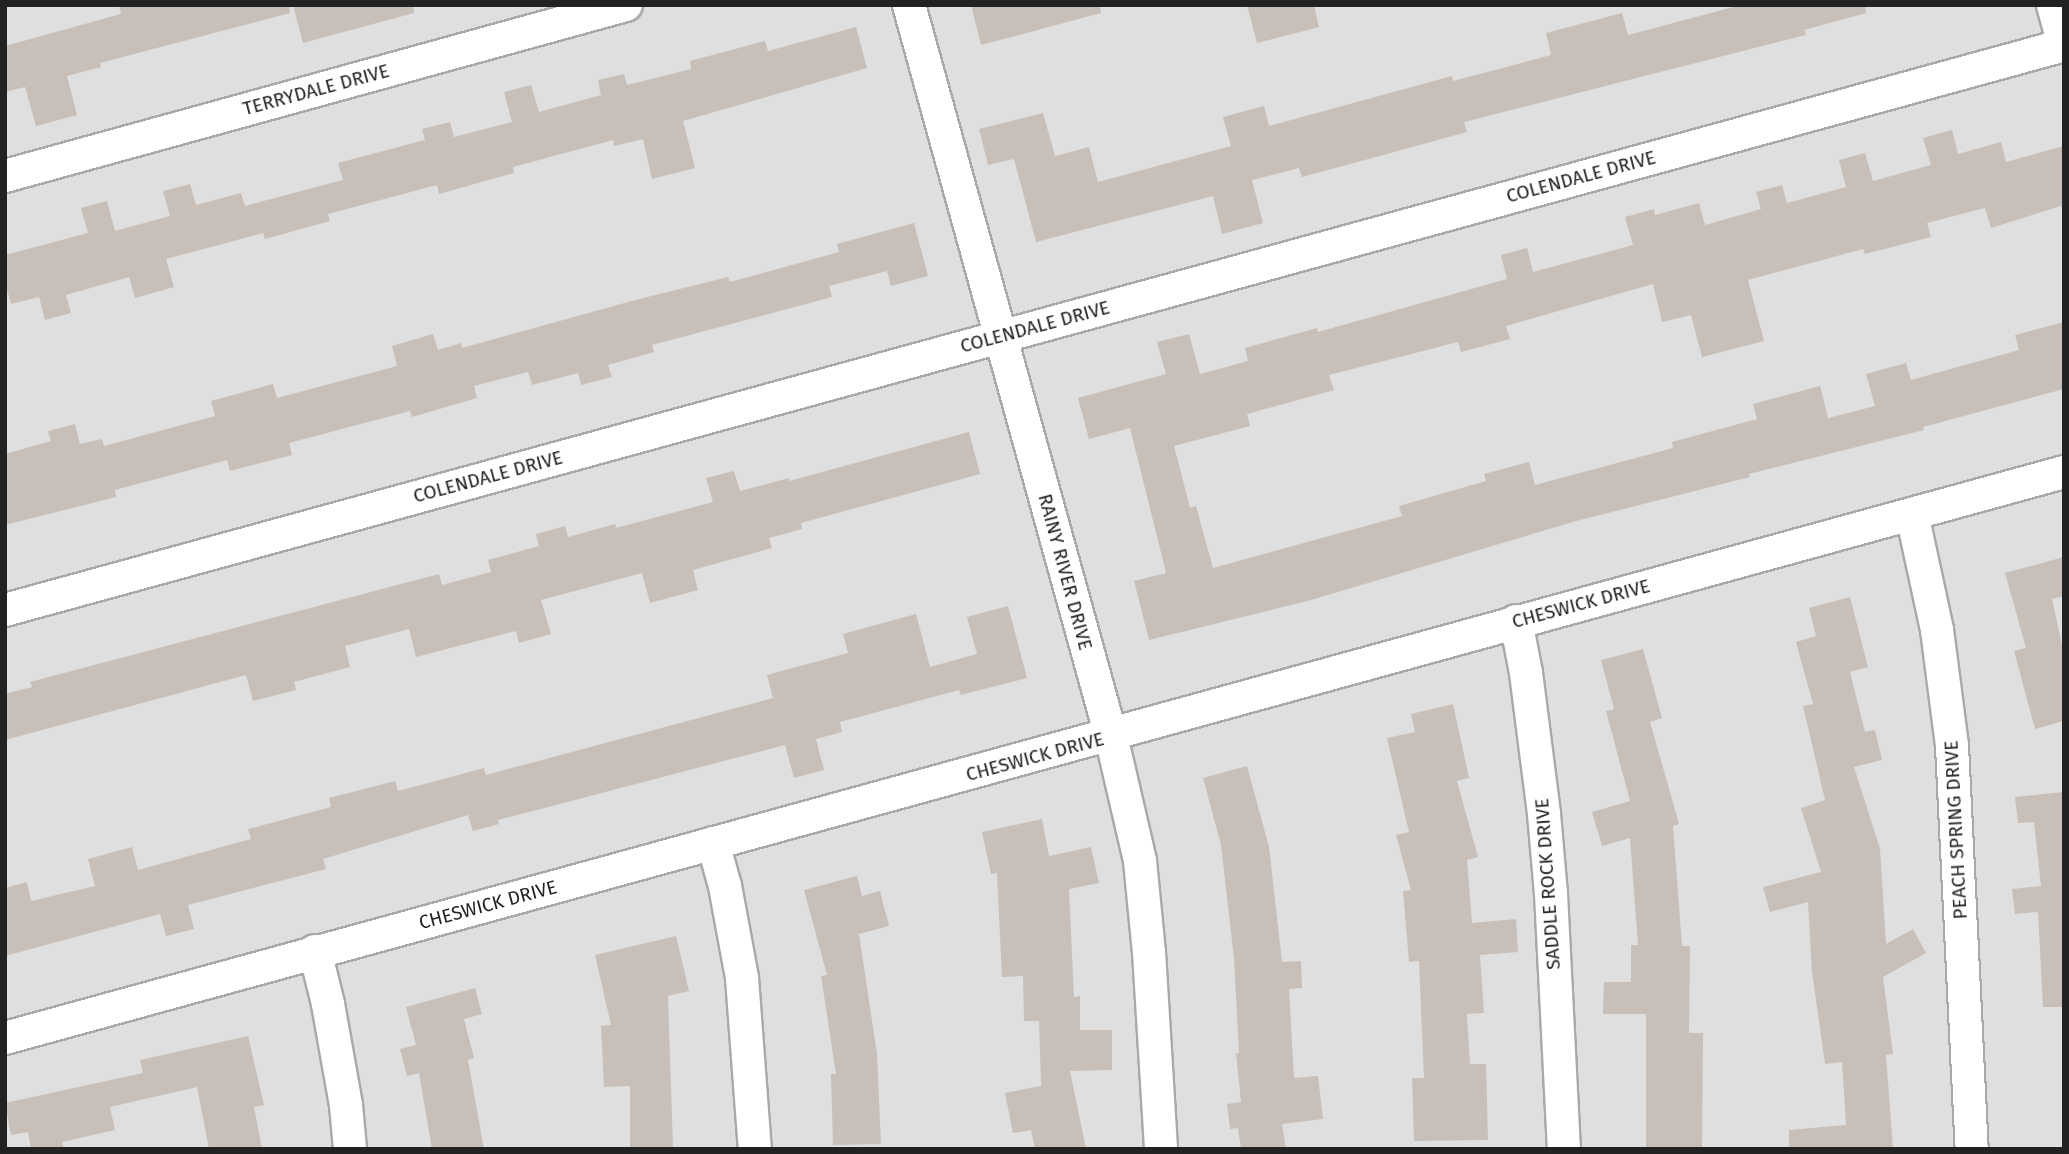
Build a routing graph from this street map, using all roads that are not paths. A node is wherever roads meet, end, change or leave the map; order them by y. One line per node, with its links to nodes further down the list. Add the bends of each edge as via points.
1 (626, 5): 5 (street, TERRYDALE DRIVE)
2 (909, 5): 6 (street, RAINY RIVER DRIVE)
3 (2053, 5): 4 (street)
4 (2064, 45): 6 (street, COLENDALE DRIVE)
5 (5, 176)
6 (1001, 337): 9 (street, COLENDALE DRIVE); 11 (street, RAINY RIVER DRIVE)
7 (2064, 472): 8 (street, CHESWICK DRIVE)
8 (1912, 514): 10 (street, CHESWICK DRIVE); 19 (street, PEACH SPRING DRIVE, via 1937,630 1952,746)
9 (5, 610)
10 (1516, 621): 11 (street, CHESWICK DRIVE); 18 (street, SADDLE ROCK DRIVE, via 1544,814)
11 (1111, 736): 12 (street, CHESWICK DRIVE); 17 (street, RAINY RIVER DRIVE, via 1140,861)
12 (713, 843): 13 (street, CHESWICK DRIVE); 16 (street, via 742,978)
13 (315, 951): 14 (street, CHESWICK DRIVE); 15 (street, via 331,1016)
14 (5, 1038)
15 (349, 1149)
16 (755, 1149)
17 (1161, 1149)
18 (1564, 1149)
19 (1972, 1149)

